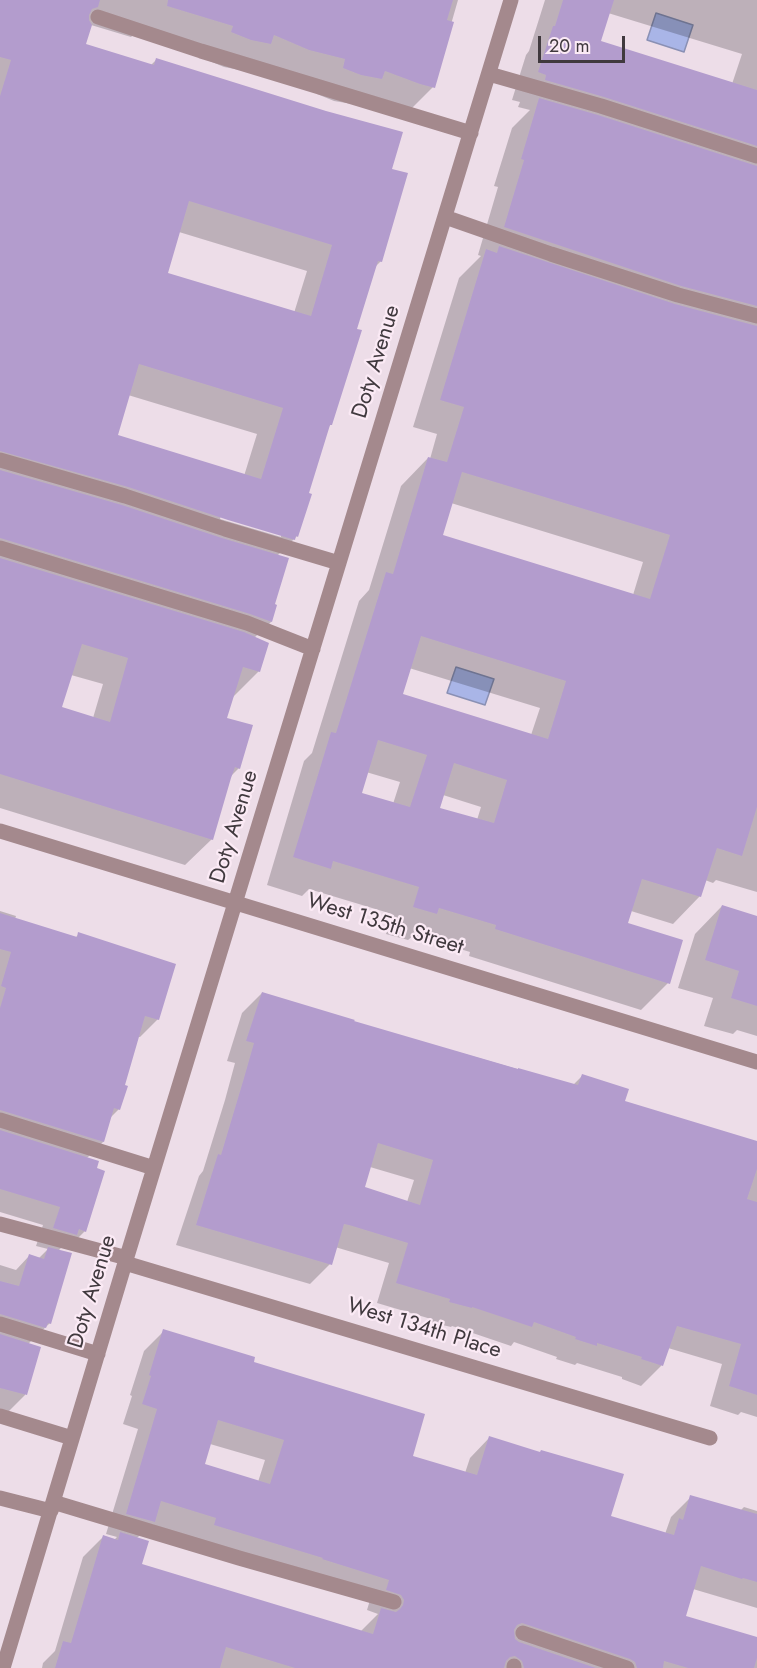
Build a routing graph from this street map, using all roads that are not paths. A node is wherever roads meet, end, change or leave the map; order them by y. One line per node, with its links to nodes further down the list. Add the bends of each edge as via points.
1 (511, 0): 3 (street, Doty Avenue)
2 (98, 17): 4 (street)
3 (489, 74): 4 (street, Doty Avenue); 5 (street)
4 (471, 133): 6 (street, Doty Avenue)
5 (757, 156)
6 (445, 217): 7 (street, via 678,295); 10 (street, Doty Avenue)
7 (757, 316)
8 (0, 460): 10 (street)
9 (0, 548): 11 (street, via 247,623)
10 (339, 563): 11 (street, Doty Avenue)
11 (313, 649): 13 (street, Doty Avenue)
12 (0, 831): 13 (street, West 135th Street)
13 (236, 903): 14 (street, West 135th Street); 16 (street, Doty Avenue)
14 (757, 1062)
15 (0, 1120): 16 (street)
16 (154, 1168): 18 (street, Doty Avenue)
17 (0, 1224): 18 (street, West 134th Place)
18 (126, 1260): 20 (street, Doty Avenue); 23 (street, West 134th Place)
19 (0, 1324): 20 (street)
20 (98, 1354): 22 (street, Doty Avenue)
21 (0, 1416): 22 (street)
22 (72, 1438): 25 (street, Doty Avenue)
23 (710, 1438)
24 (0, 1498): 25 (street)
25 (52, 1507): 26 (street); 28 (street, Doty Avenue)
26 (394, 1602)
27 (523, 1633): 29 (street)
28 (3, 1668)
29 (627, 1668)

